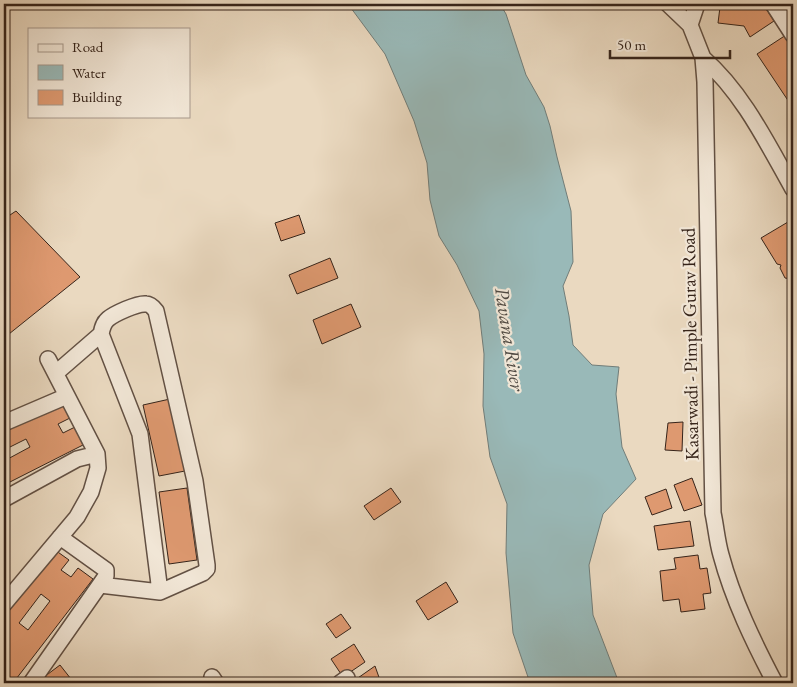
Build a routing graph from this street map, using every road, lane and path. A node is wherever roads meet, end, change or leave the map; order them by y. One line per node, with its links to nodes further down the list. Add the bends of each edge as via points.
1 (668, 4): 5 (street, Kasarwadi - Pimple Gurav Road)
2 (697, 4): 5 (street)
3 (793, 6): 4 (street)
4 (777, 9): 6 (street)
5 (690, 25): 7 (street, Kasarwadi - Pimple Gurav Road)
6 (793, 35)
7 (703, 58): 8 (street, via 729,84); 21 (street, Kasarwadi - Pimple Gurav Road, via 713,513 720,554 730,585)
8 (793, 189)
9 (101, 334): 11 (street); 18 (street, via 140,434); 18 (street, via 108,318 134,306 151,305 156,310 195,481 207,565 203,573)
10 (48, 359): 11 (street)
11 (56, 373): 12 (street)
12 (68, 396): 13 (street); 14 (street)
13 (4, 423)
14 (97, 454): 15 (street, via 77,459); 16 (street, via 98,468 91,492 77,517)
15 (4, 499)
16 (60, 537): 17 (street, via 106,570); 19 (street)
17 (100, 585): 18 (street); 20 (street)
18 (160, 592)
19 (4, 604)
20 (31, 683)
21 (775, 683)

